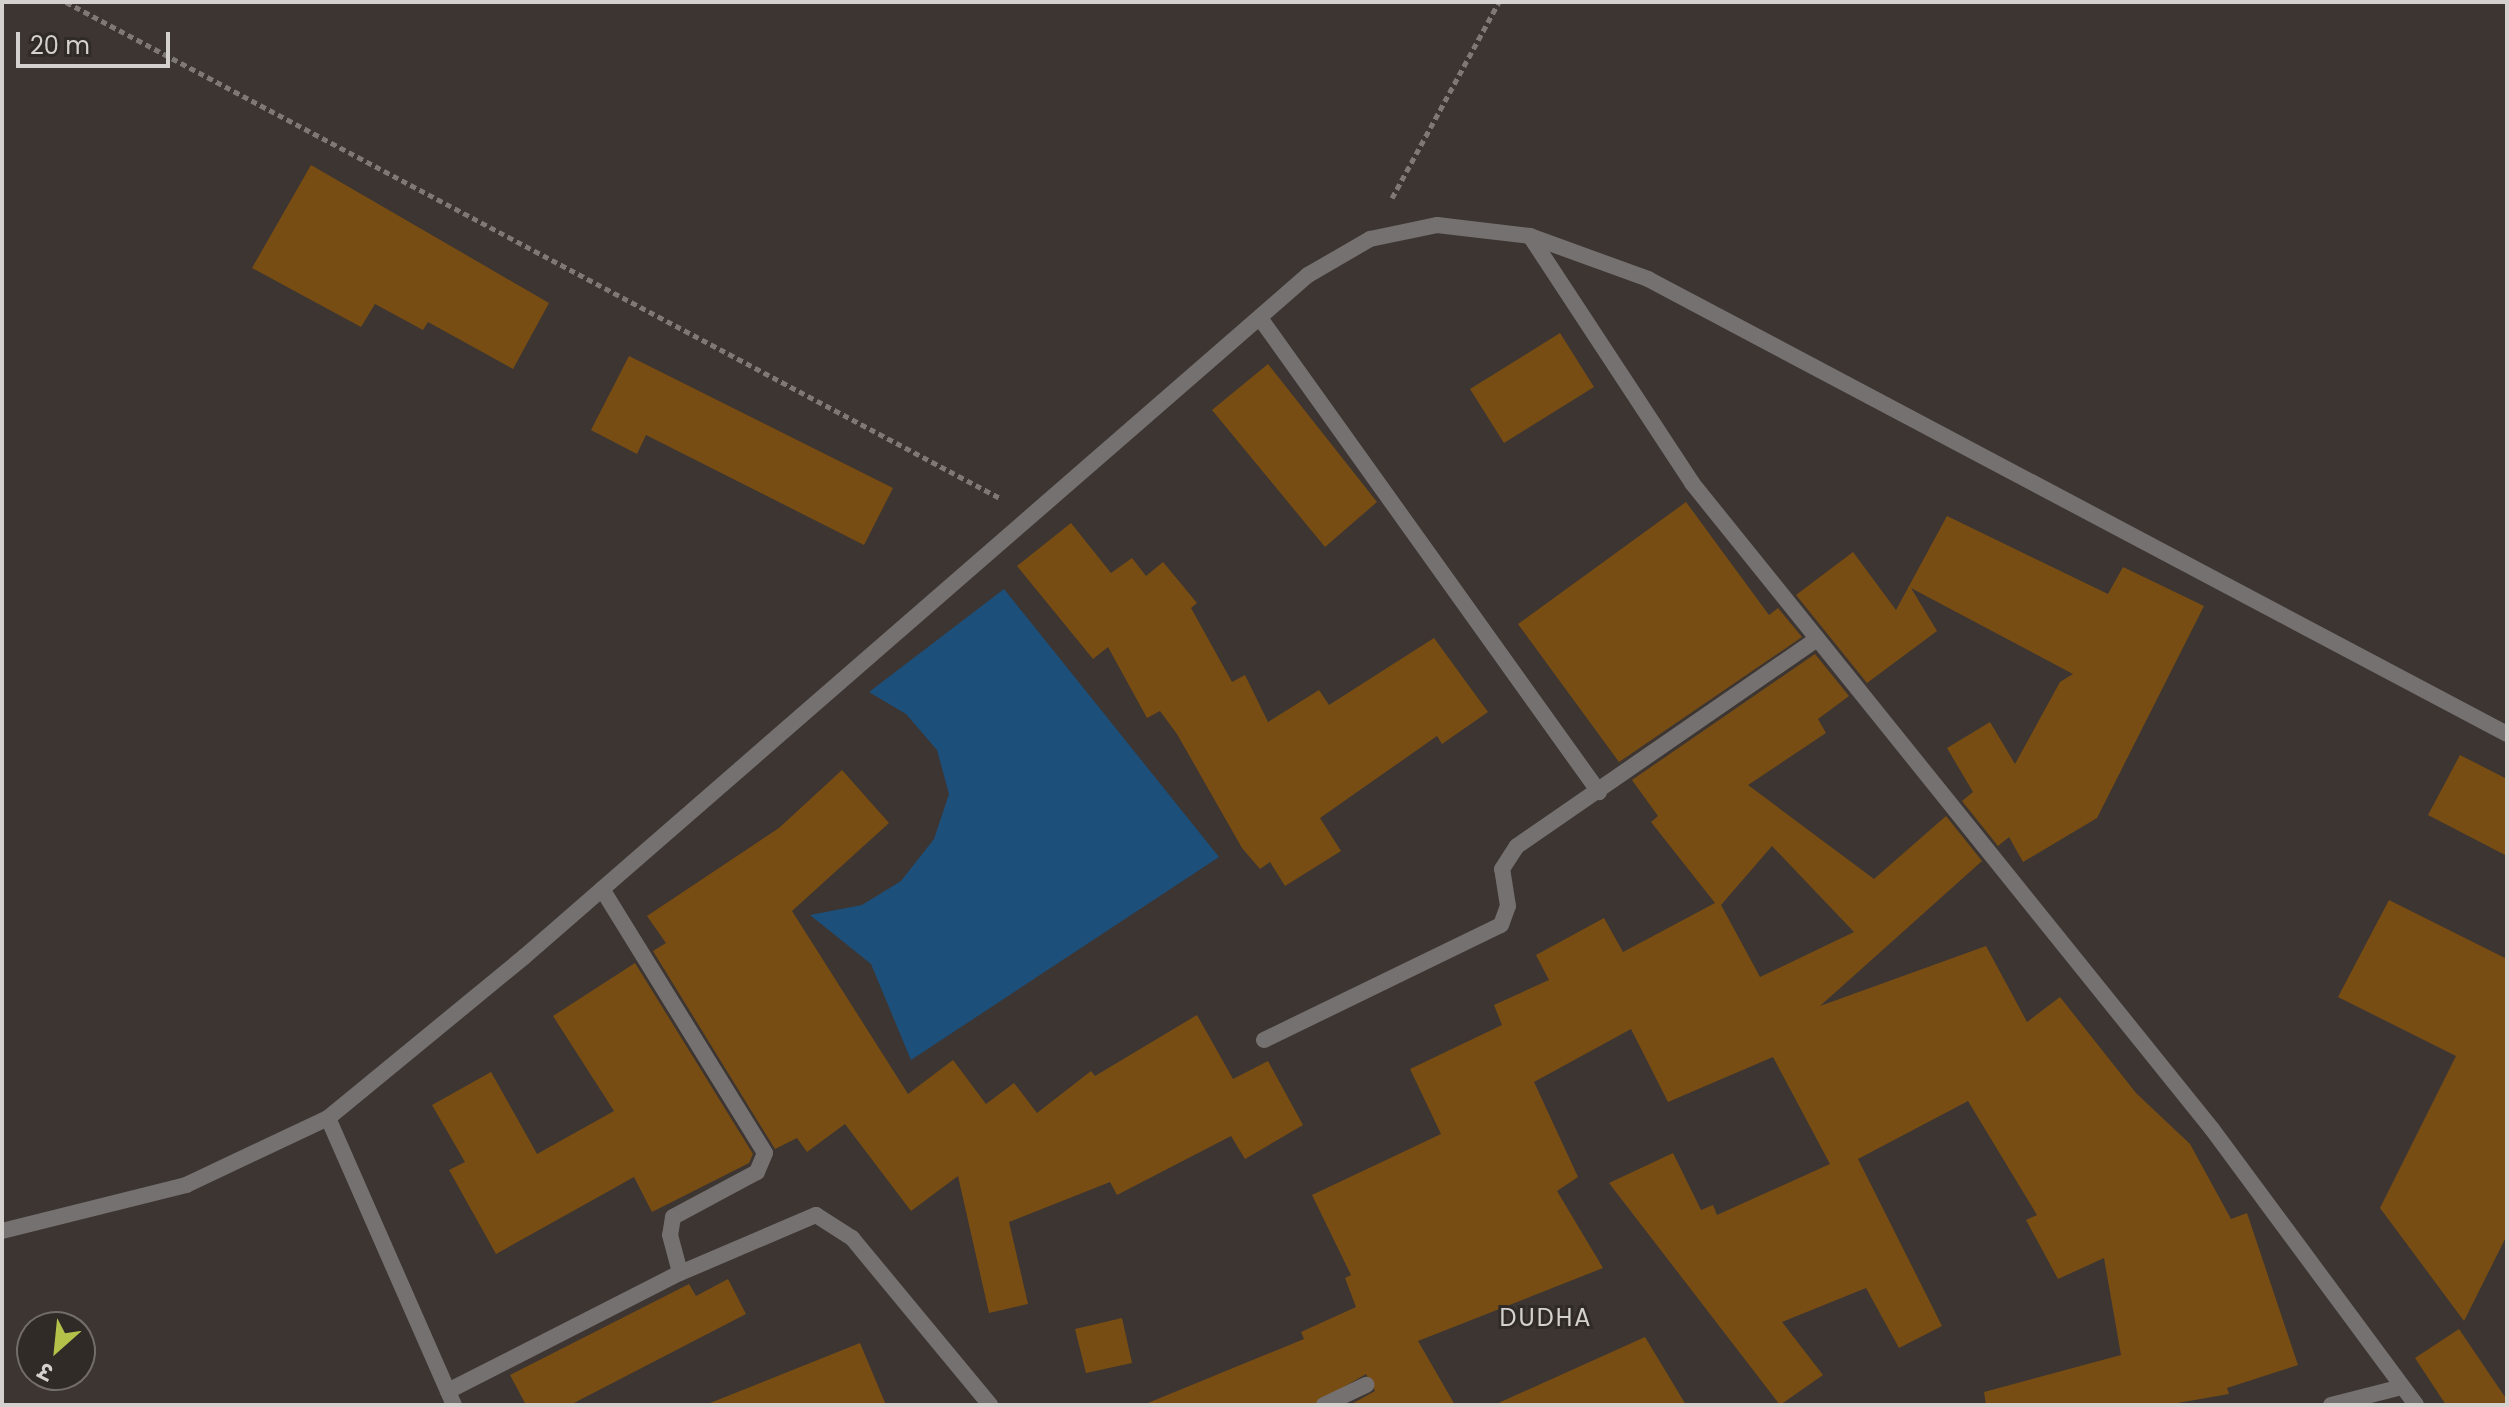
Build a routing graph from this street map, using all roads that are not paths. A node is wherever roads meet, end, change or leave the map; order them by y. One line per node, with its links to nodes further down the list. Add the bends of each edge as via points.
1 (1530, 236): 2 (street, via 1437,225 1370,239 1308,275); 3 (street, via 1684,472); 4 (street, via 1648,279)
2 (1260, 318): 5 (street); 6 (street)
3 (1813, 642): 5 (street); 12 (street, via 2212,1129)
4 (2507, 734)
5 (1599, 792): 7 (street, via 1508,856 1501,925)
6 (602, 889): 8 (street); 10 (street, via 765,1153 757,1172 673,1217 670,1235)
7 (1264, 1040)
8 (328, 1118): 9 (street, via 186,1185); 13 (street)
9 (2, 1231)
10 (680, 1273): 13 (street); 14 (street, via 797,1218 833,1222)
11 (1366, 1385): 15 (street)
12 (2402, 1387): 16 (street); 17 (street)
13 (451, 1398)
14 (990, 1405)
15 (1324, 1405)
16 (2331, 1405)
17 (2416, 1405)

